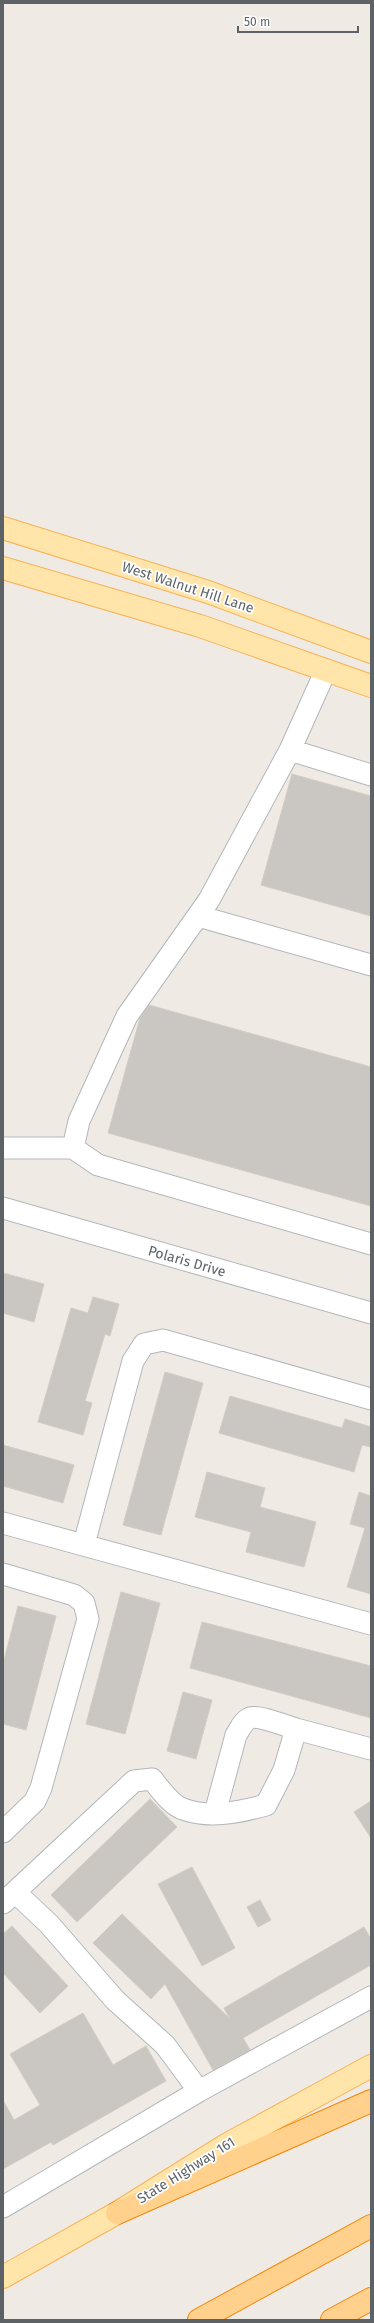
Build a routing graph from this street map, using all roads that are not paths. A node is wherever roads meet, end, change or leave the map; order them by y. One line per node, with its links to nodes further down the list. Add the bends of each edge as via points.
1 (3, 528): 3 (main road, West Walnut Hill Lane, via 208,592)
2 (3, 568): 5 (main road, via 200,626)
3 (337, 640): 4 (main road, West Walnut Hill Lane); 5 (main road)
4 (371, 652)
5 (326, 670): 6 (main road); 7 (street)
6 (371, 686)
7 (290, 750): 8 (street); 9 (street)
8 (371, 775)
9 (198, 916): 10 (street); 12 (street, via 127,1016 79,1121)
10 (371, 965)
11 (3, 1148): 12 (street)
12 (74, 1148): 14 (street, via 98,1165)
13 (3, 1208): 15 (street, Polaris Drive)
14 (371, 1244)
15 (371, 1313)
16 (371, 1399): 18 (street, via 163,1340 144,1344 133,1361)
17 (3, 1523): 18 (street)
18 (84, 1544): 20 (street)
19 (3, 1574): 24 (street, via 74,1595 84,1602 88,1619 42,1788 35,1801)
20 (371, 1624)
21 (296, 1729): 22 (street); 23 (street, via 284,1770 266,1806 241,1812); 23 (street, via 258,1718 250,1718 242,1724 236,1735)
22 (371, 1749)
23 (215, 1813): 25 (street, via 182,1809 165,1795 152,1779 134,1781)
24 (3, 1832)
25 (9, 1898): 28 (street, via 49,1924 115,2000 165,2045)
26 (371, 1997): 28 (street)
27 (371, 2066): 31 (main road, State Highway 161, via 226,2145)
28 (199, 2091): 30 (street)
29 (371, 2101): 31 (highway)
30 (3, 2207)
31 (117, 2213): 33 (main road, State Highway 161)
32 (371, 2226): 35 (highway)
33 (3, 2277)
34 (371, 2299): 36 (highway)
35 (199, 2320)
36 (332, 2320)

